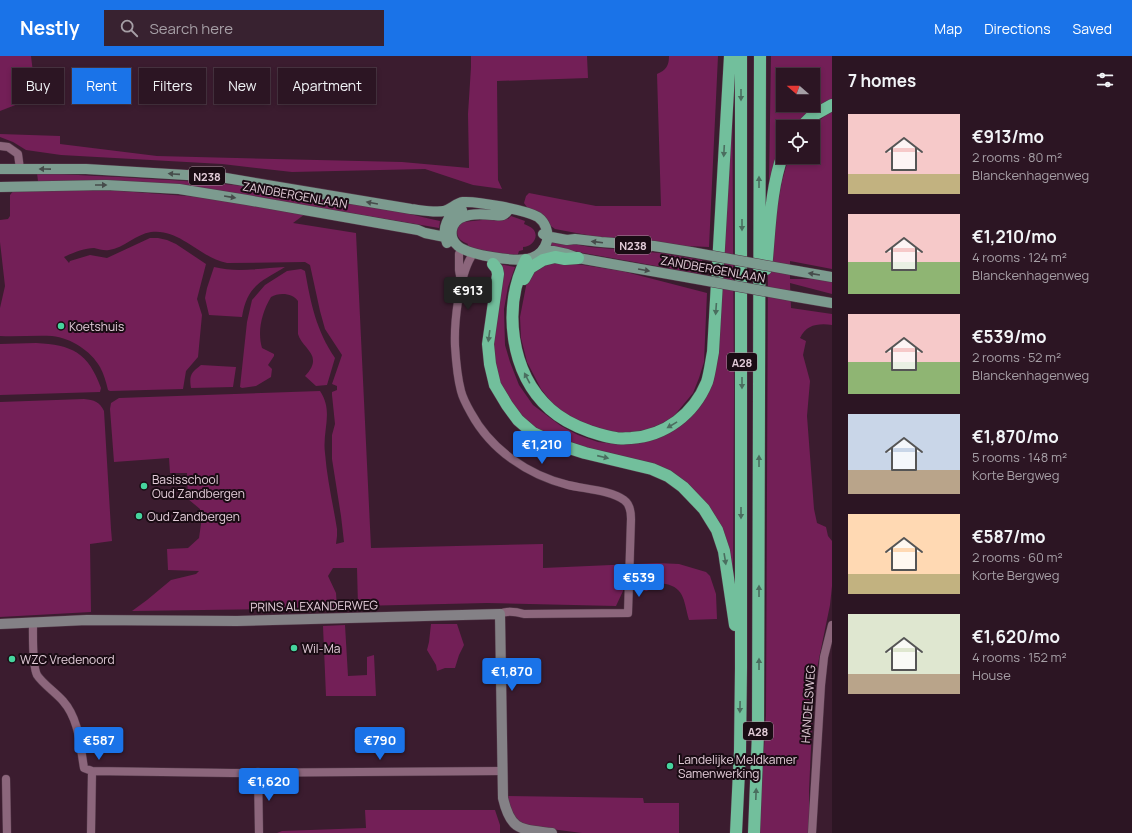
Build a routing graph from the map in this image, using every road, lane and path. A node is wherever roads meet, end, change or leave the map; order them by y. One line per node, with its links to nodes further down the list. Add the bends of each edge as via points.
1 (730, 56): 25 (highway, A28, one-way to 25, via 713,352 707,381 696,402 680,421 659,433 637,438 601,435 570,423 550,409 526,378 516,352)
2 (741, 56): 31 (highway, A28, one-way to 31)
3 (760, 56): 26 (highway, A28, one-way to 3)
4 (832, 105): 5 (highway)
5 (808, 120)
6 (0, 146): 9 (street, via 8,147 18,154)
7 (779, 164): 26 (highway, A28, via 772,201)
8 (0, 169): 9 (main road, ZANDBERGENLAAN / N238)
9 (20, 169): 11 (main road); 13 (main road, ZANDBERGENLAAN / N238, one-way to 9, via 220,177 101,170)
10 (0, 187): 11 (main road, ZANDBERGENLAAN / N238)
11 (20, 187): 15 (main road, ZANDBERGENLAAN / N238, one-way to 15, via 106,185 179,189 425,233)
12 (508, 211): 13 (main road, N238, via 465,202 457,204); 14 (main road, N238, via 522,211 538,217 544,224); 15 (main road, N238, via 501,216 462,217 454,223)
13 (449, 213): 15 (main road, via 445,225)
14 (545, 233): 16 (main road); 20 (main road, via 533,251 524,254); 22 (main road, ZANDBERGENLAAN / N238, one-way to 14, bridge, via 654,246 567,240)
15 (447, 234): 17 (main road, via 449,246); 18 (main road)
16 (544, 250): 19 (main road, ZANDBERGENLAAN / N238); 20 (main road)
17 (459, 254): 18 (main road); 23 (street)
18 (472, 255): 20 (main road); 21 (main road); 23 (street)
19 (578, 258): 24 (main road, ZANDBERGENLAAN / N238, one-way to 24, bridge); 25 (highway, A28, via 549,258 530,268)
20 (523, 260): 25 (highway, A28)
21 (493, 264): 31 (highway, A28, one-way to 31, via 498,274 488,344 495,385 507,406 533,433 557,444 652,469 668,476 704,509 717,530 724,551)
22 (832, 277)
23 (461, 284): 27 (street, PRINS ALEXANDERWEG, via 454,337 457,373 464,401 479,427 497,448 520,466 567,485 612,494 625,500 630,508 628,613)
24 (832, 303)
25 (513, 317)
26 (759, 361): 41 (highway, A28, one-way to 26, via 758,725)
27 (500, 614): 28 (street, PRINS ALEXANDERWEG); 33 (street)
28 (33, 622): 29 (street, PRINS ALEXANDERWEG); 32 (street, via 34,662 37,674 70,710 76,723 84,768)
29 (0, 624)
30 (832, 625): 42 (street, HANDELSWEG, via 824,657 821,685)
31 (741, 668): 40 (highway, A28, one-way to 40)
32 (92, 771): 34 (street); 37 (street)
33 (502, 771): 34 (street); 39 (street, via 505,810 510,819 516,826 526,830)
34 (258, 772): 38 (street)
35 (6, 779): 36 (street)
36 (7, 833)
37 (91, 833)
38 (259, 833)
39 (552, 833)
40 (736, 833)
41 (754, 833)
42 (812, 833)

